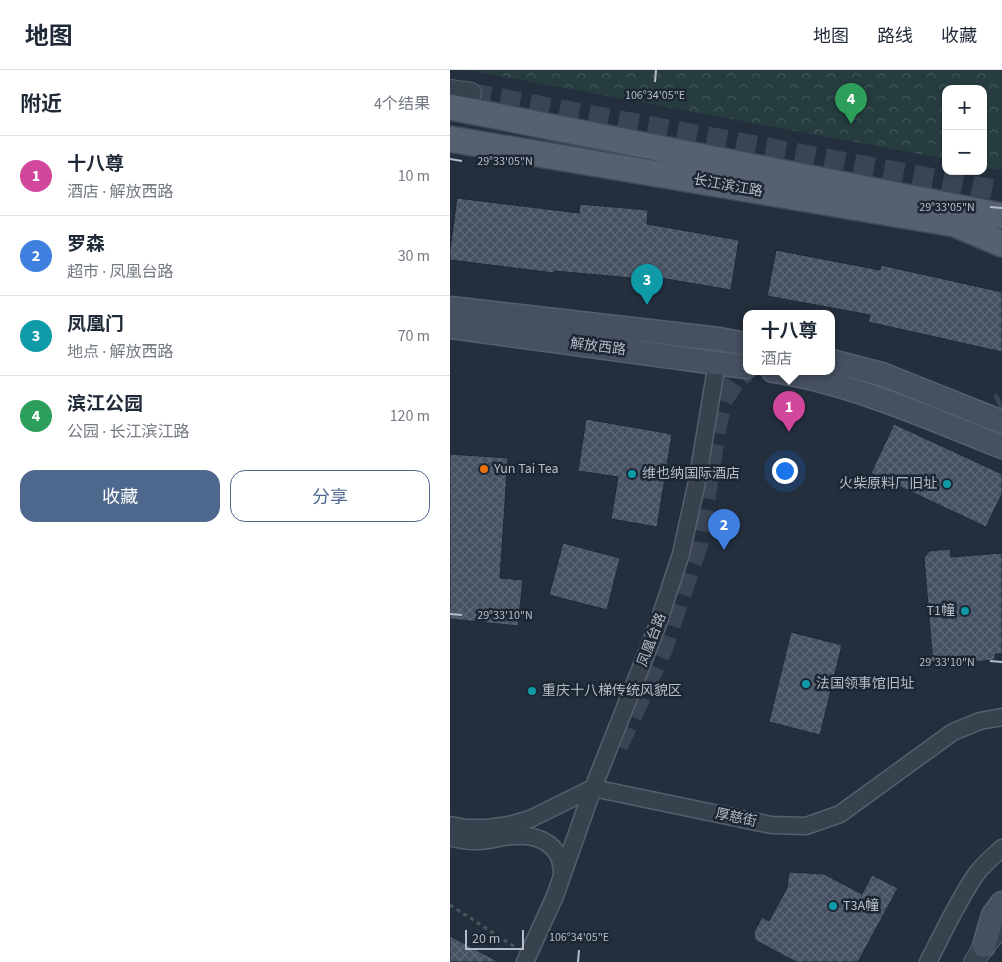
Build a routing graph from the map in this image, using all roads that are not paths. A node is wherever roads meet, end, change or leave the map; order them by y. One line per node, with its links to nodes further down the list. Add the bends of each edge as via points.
1 (450, 90): 2 (street)
2 (471, 93)
3 (450, 107): 5 (main road, 长江滨江路)
4 (450, 139): 6 (main road, 长江滨江路)
5 (1002, 216)
6 (955, 224): 7 (main road); 8 (main road, 长江滨江路)
7 (1002, 234)
8 (1002, 244)
9 (450, 308): 11 (main road, 解放西路)
10 (450, 327): 12 (main road, 解放西路)
11 (743, 343)
12 (717, 362): 14 (main road, 解放西路); 19 (street, 凤凰台路, via 698,477 681,554 658,627)
13 (835, 362): 16 (main road, via 882,374)
14 (743, 366)
15 (800, 375): 17 (main road, via 874,397)
16 (1002, 422)
17 (1002, 446)
18 (1002, 718): 19 (street, 厚慈街, via 980,721 953,732 840,814 806,826 772,825)
19 (593, 788): 20 (street, via 530,819 508,825 466,828); 23 (street, 凤凰台路)
20 (450, 825)
21 (450, 837): 23 (street, via 478,841 516,835 536,838 545,841 556,853)
22 (1002, 848): 28 (street, via 978,872)
23 (562, 874): 27 (street, 凤凰台路)
24 (1002, 903): 26 (main road, via 993,915)
25 (1002, 927): 26 (street)
26 (979, 954)
27 (527, 959)
28 (928, 962)

